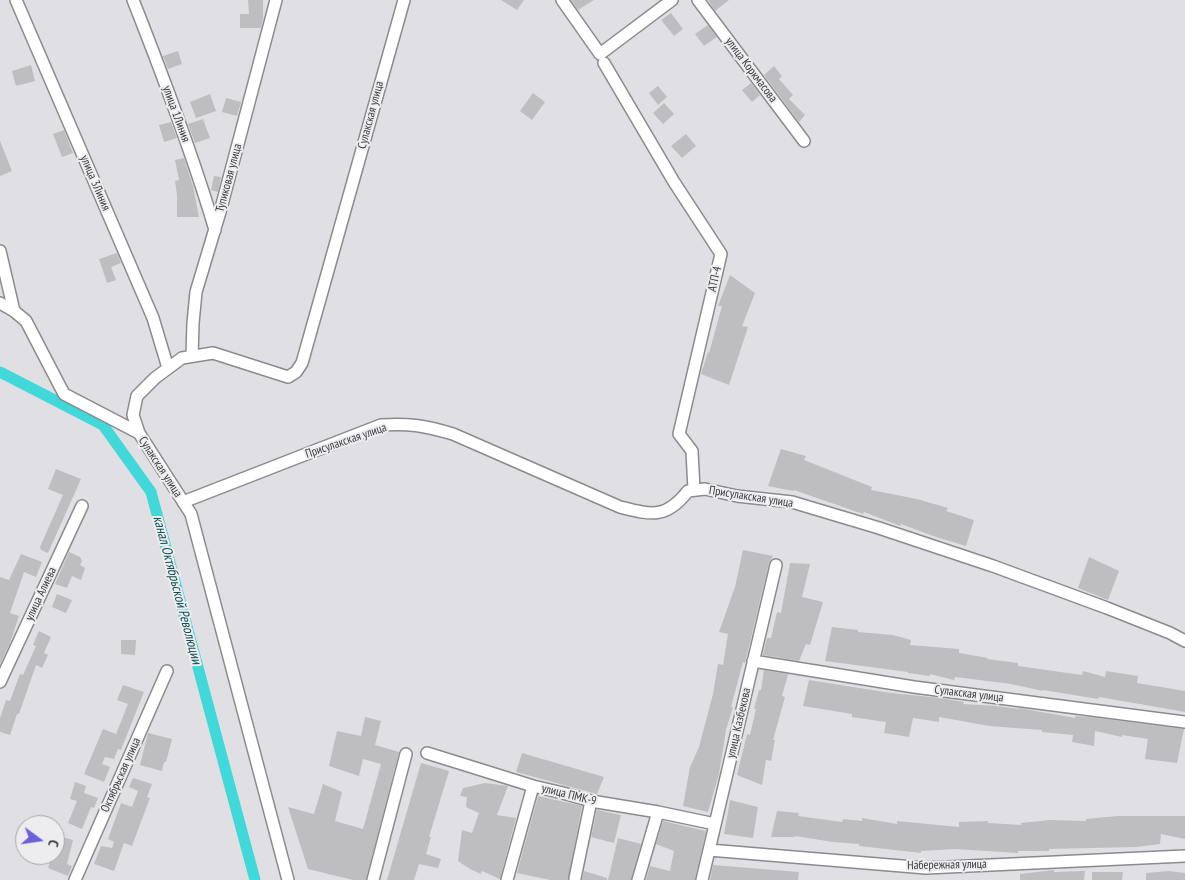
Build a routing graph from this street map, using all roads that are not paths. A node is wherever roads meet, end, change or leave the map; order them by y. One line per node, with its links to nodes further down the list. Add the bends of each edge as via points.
1 (16, 0): 15 (street, улица 3Линия, via 153,318)
2 (133, 0): 10 (street, улица 1Линия, via 194,164)
3 (276, 0): 10 (street, Тупиковая улица)
4 (404, 0): 14 (street, Сулакская улица, via 302,363 288,377 212,353)
5 (562, 0): 8 (street)
6 (672, 0): 8 (street)
7 (698, 0): 9 (street, улица Коркмасова)
8 (602, 58): 17 (street, АТП-4, via 674,182 721,254 679,434 692,451)
9 (804, 141)
10 (214, 230): 14 (street, Тупиковая улица, via 196,292)
11 (0, 251): 13 (street)
12 (0, 303): 13 (street)
13 (14, 311): 16 (street, via 26,321 64,394)
14 (192, 356): 15 (street, Сулакская улица, via 182,358)
15 (168, 368): 16 (street, Сулакская улица, via 137,396 133,415)
16 (139, 433): 18 (street, Сулакская улица)
17 (694, 490): 18 (street, Присулакская улица, via 688,491 666,512 644,513 620,507 453,434 403,423 381,425); 21 (street, Присулакская улица, via 792,502 879,528 1002,569)
18 (184, 502): 37 (street, Сулакская улица, via 191,514)
19 (82, 506): 24 (street, улица Алиева)
20 (776, 565): 22 (street, улица Казбекова)
21 (1185, 641)
22 (753, 661): 25 (street, Сулакская улица, via 914,687); 31 (street, улица Казбекова)
23 (167, 671): 36 (street, Октябрьская улица)
24 (0, 682)
25 (1185, 722)
26 (427, 753): 28 (street, улица ПМК-9)
27 (406, 754): 38 (street)
28 (533, 786): 29 (street, улица ПМК-9); 39 (street)
29 (591, 801): 30 (street, улица ПМК-9); 35 (street)
30 (658, 812): 31 (street, улица ПМК-9); 40 (street)
31 (715, 824): 32 (street, улица Казбекова)
32 (709, 850): 34 (street, Набережная улица); 41 (street, улица Казбекова)
33 (1185, 856): 34 (street, Набережная улица)
34 (926, 868): 42 (street)
35 (574, 878)
36 (75, 880)
37 (288, 880)
38 (374, 880)
39 (507, 880)
40 (638, 880)
41 (702, 880)
42 (924, 880)

